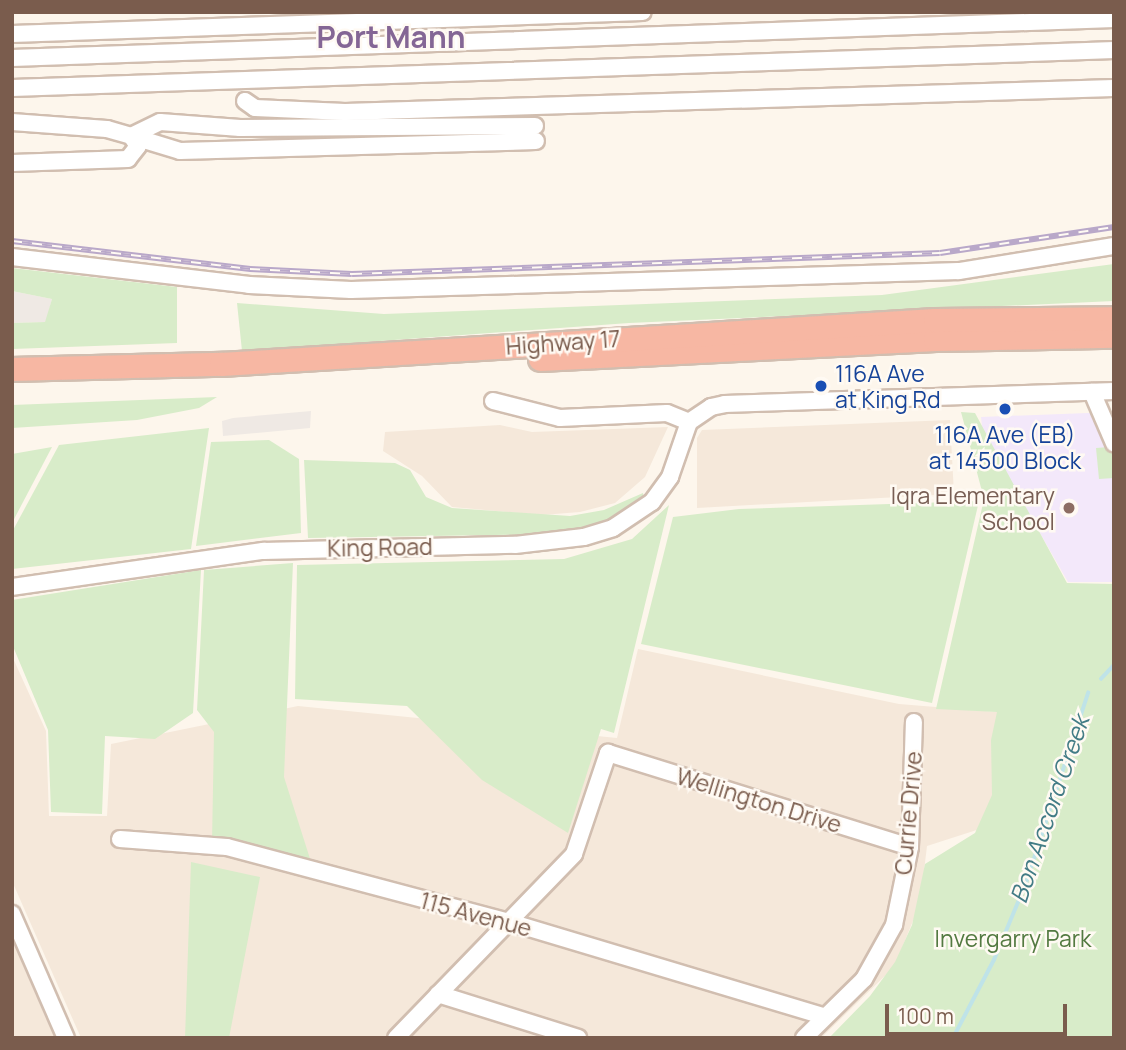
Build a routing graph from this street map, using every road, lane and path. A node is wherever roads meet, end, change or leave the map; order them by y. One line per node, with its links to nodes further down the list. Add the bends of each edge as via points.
1 (643, 12): 3 (street)
2 (1114, 19): 5 (street)
3 (12, 34)
4 (1114, 50): 6 (street)
5 (12, 58)
6 (12, 88)
7 (1114, 88): 9 (street, via 477,109)
8 (245, 101): 9 (street, via 255,108)
9 (278, 110): 11 (street)
10 (12, 122): 12 (street, via 107,129)
11 (275, 127): 12 (street, via 160,122); 12 (street, via 535,134 180,150)
12 (131, 136): 13 (street, via 138,146 128,159)
13 (12, 163)
14 (1114, 246): 15 (street, via 959,271 351,290 249,285)
15 (12, 257)
16 (1114, 318): 18 (highway, Highway 17, via 935,320 221,364)
17 (1114, 336): 19 (highway, Highway 17, via 935,338 223,378)
18 (12, 369)
19 (12, 383)
20 (1114, 391): 21 (street)
21 (1092, 392): 23 (street, via 725,404 711,407); 24 (street)
22 (493, 401): 23 (street, via 560,418 667,413)
23 (689, 422): 25 (street, King Road, via 660,493 626,521 584,537 514,545 263,551)
24 (1114, 443)
25 (12, 587)
26 (914, 722): 28 (street, Currie Drive)
27 (120, 839): 30 (street, 115 Avenue, via 227,847)
28 (910, 847): 30 (street, Wellington Drive, via 608,753 573,854); 32 (street, Currie Drive, via 894,925 864,979)
29 (12, 914): 33 (street)
30 (506, 922): 31 (street); 32 (street, 115 Avenue)
31 (438, 994): 34 (street); 35 (street)
32 (825, 1017): 36 (street, Currie Drive)
33 (66, 1038)
34 (396, 1038)
35 (579, 1038)
36 (804, 1038)

